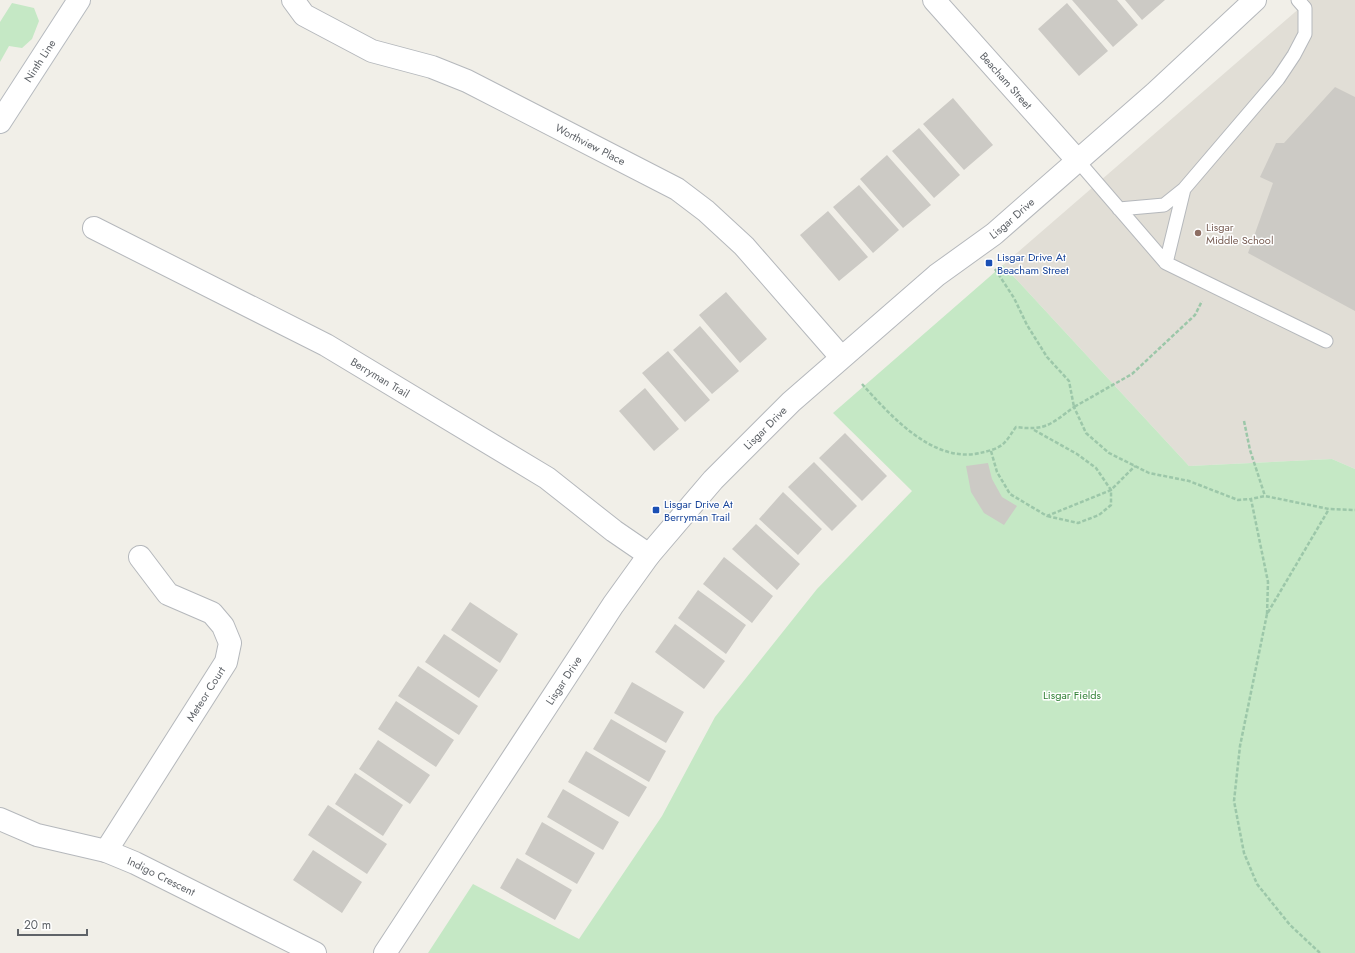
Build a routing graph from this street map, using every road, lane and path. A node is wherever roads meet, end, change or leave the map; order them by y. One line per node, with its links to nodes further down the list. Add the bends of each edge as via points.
1 (293, 0): 15 (street, Worthview Place, via 304,15 372,51 432,67 466,81 677,189 706,211 744,246)
2 (934, 0): 7 (street, Beacham Street)
3 (1255, 0): 7 (street, Lisgar Drive)
4 (1298, 0): 8 (lane, via 1305,8 1305,34 1294,55 1278,79)
5 (74, 1): 6 (street, Ninth Line)
6 (0, 122)
7 (1078, 161): 9 (lane); 15 (street, Lisgar Drive, via 994,234 937,275)
8 (1184, 189): 9 (lane, via 1164,205); 11 (lane)
9 (1119, 209): 11 (lane)
10 (94, 228): 28 (street, Berryman Trail, via 326,345 547,478)
11 (1166, 263): 13 (lane)
12 (994, 269): 17 (path, via 1047,356 1069,381)
13 (1209, 284): 14 (lane); 17 (path, via 1195,315 1132,374)
14 (1326, 341)
15 (840, 358): 28 (street, Lisgar Drive, via 737,455)
16 (862, 384): 20 (path, via 888,413 918,438 944,450 969,456)
17 (1074, 407): 19 (path, via 1051,425); 21 (path, via 1086,433 1109,453)
18 (1244, 421): 23 (path, via 1250,450)
19 (1034, 430): 20 (path, via 1016,427 1004,443); 22 (path, via 1077,454 1096,468)
20 (991, 451): 27 (path, via 997,472 1010,494)
21 (1135, 466): 22 (path); 24 (path, via 1149,473 1189,481 1238,500)
22 (1111, 490): 27 (path); 27 (path, via 1111,505 1099,515 1078,523)
23 (1265, 496): 24 (path); 25 (path)
24 (1251, 499): 30 (path, via 1268,582)
25 (1329, 509): 26 (path); 30 (path)
26 (1355, 510)
27 (1047, 516)
28 (649, 555): 34 (street, Lisgar Drive, via 555,693)
29 (140, 557): 32 (street, Meteor Court, via 168,594 212,613 223,626 230,643 226,662)
30 (1267, 614): 35 (path, via 1240,746 1234,801 1244,853 1257,884 1290,926)
31 (0, 819): 32 (street, Indigo Crescent, via 37,835)
32 (106, 851): 33 (street, Indigo Crescent, via 142,866)
33 (315, 953)
34 (386, 953)
35 (1320, 953)

